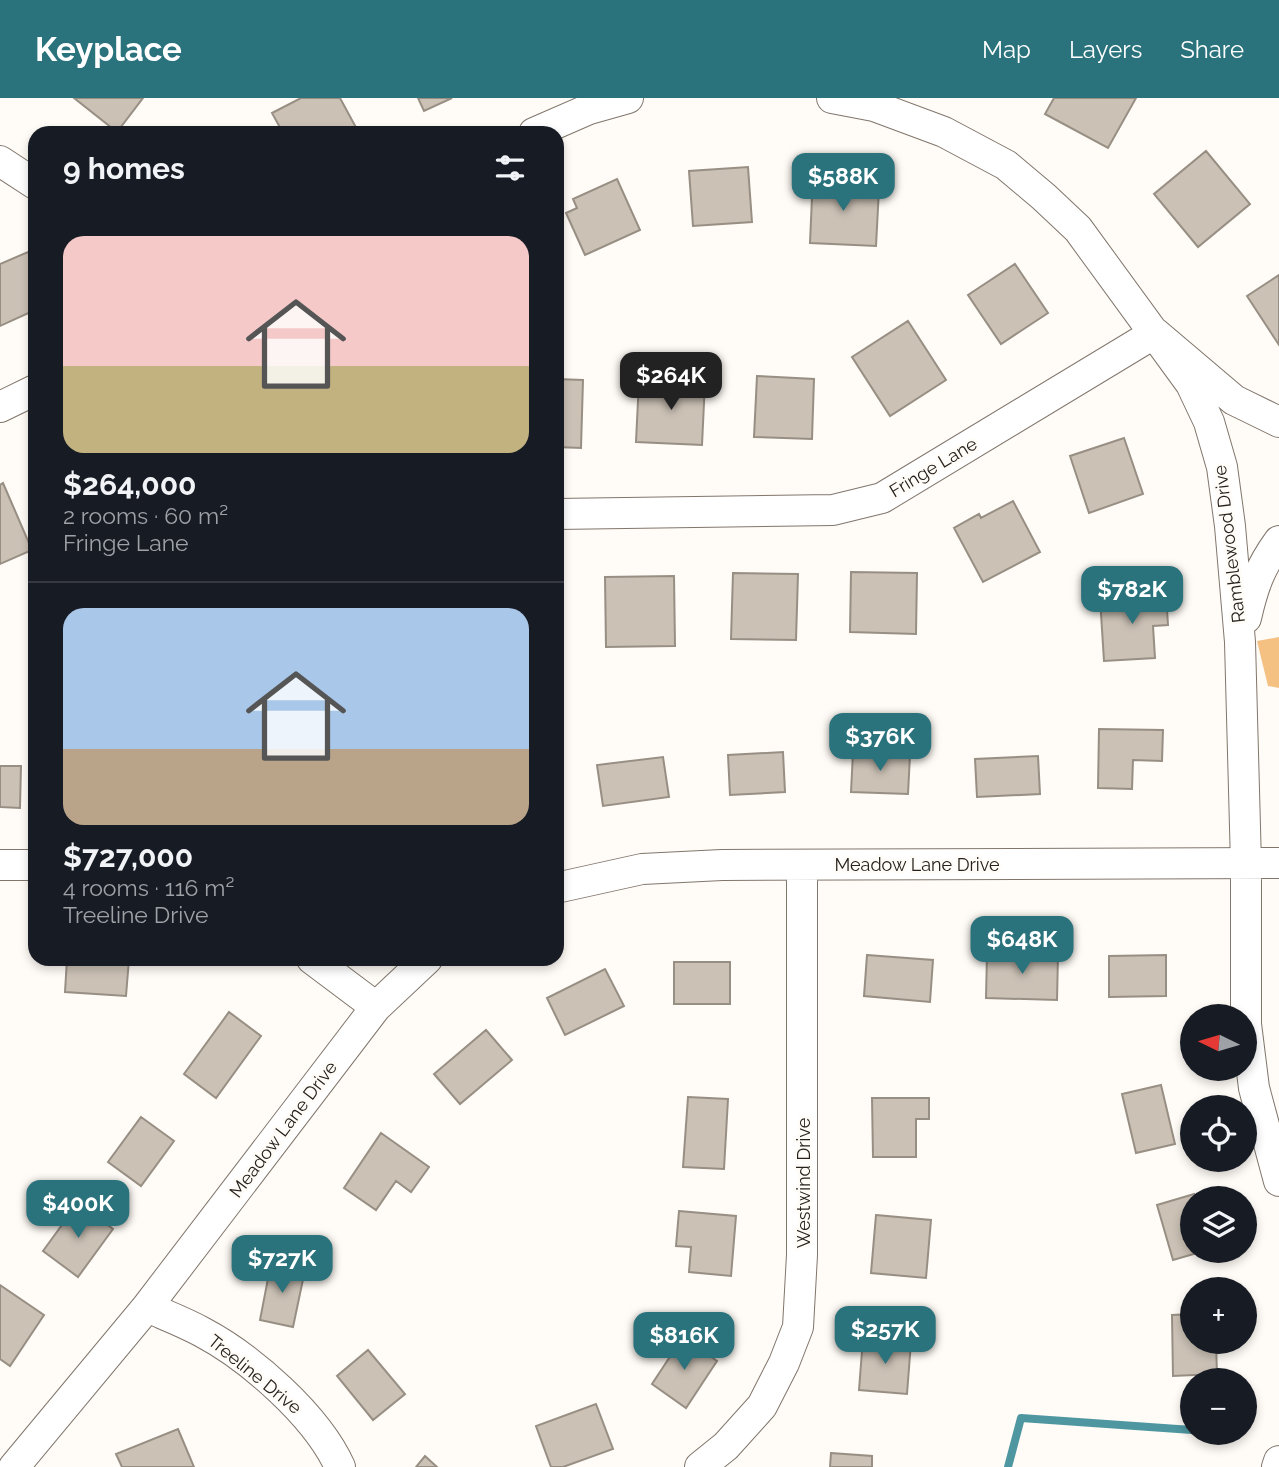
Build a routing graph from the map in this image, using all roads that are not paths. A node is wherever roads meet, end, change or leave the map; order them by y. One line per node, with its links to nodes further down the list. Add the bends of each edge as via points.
1 (628, 98): 3 (street, via 589,108)
2 (832, 98): 6 (street, Ramblewood Drive, via 874,106 944,132 1006,165 1078,229)
3 (549, 126)
4 (0, 161): 5 (street)
5 (28, 179)
6 (1155, 333): 9 (street, via 1234,400); 10 (street, Fringe Lane, via 882,498 833,510); 12 (street, Ramblewood Drive, via 1191,384 1219,456)
7 (28, 393): 8 (street)
8 (0, 407)
9 (1279, 422)
10 (564, 514)
11 (1279, 541): 12 (street, via 1255,580)
12 (1240, 642): 15 (street, Ramblewood Drive)
13 (1279, 863): 15 (street, Meadow Lane Drive)
14 (802, 864): 15 (street, Meadow Lane Drive); 18 (street, Meadow Lane Drive, via 642,869); 27 (street, Westwind Drive, via 798,1327 762,1406)
15 (1245, 864): 22 (street, Ramblewood Drive, via 1246,1024 1254,1088)
16 (0, 865): 17 (street)
17 (28, 865)
18 (564, 886)
19 (321, 966): 21 (street)
20 (419, 966): 21 (street, Meadow Lane Drive)
21 (376, 1007): 23 (street, Meadow Lane Drive)
22 (1279, 1181)
23 (147, 1307): 25 (street, Meadow Lane Drive); 26 (street, Treeline Drive, via 203,1332 270,1382 314,1423)
24 (1279, 1461): 28 (street)
25 (14, 1467)
26 (340, 1467)
27 (700, 1467)
28 (1277, 1467)

